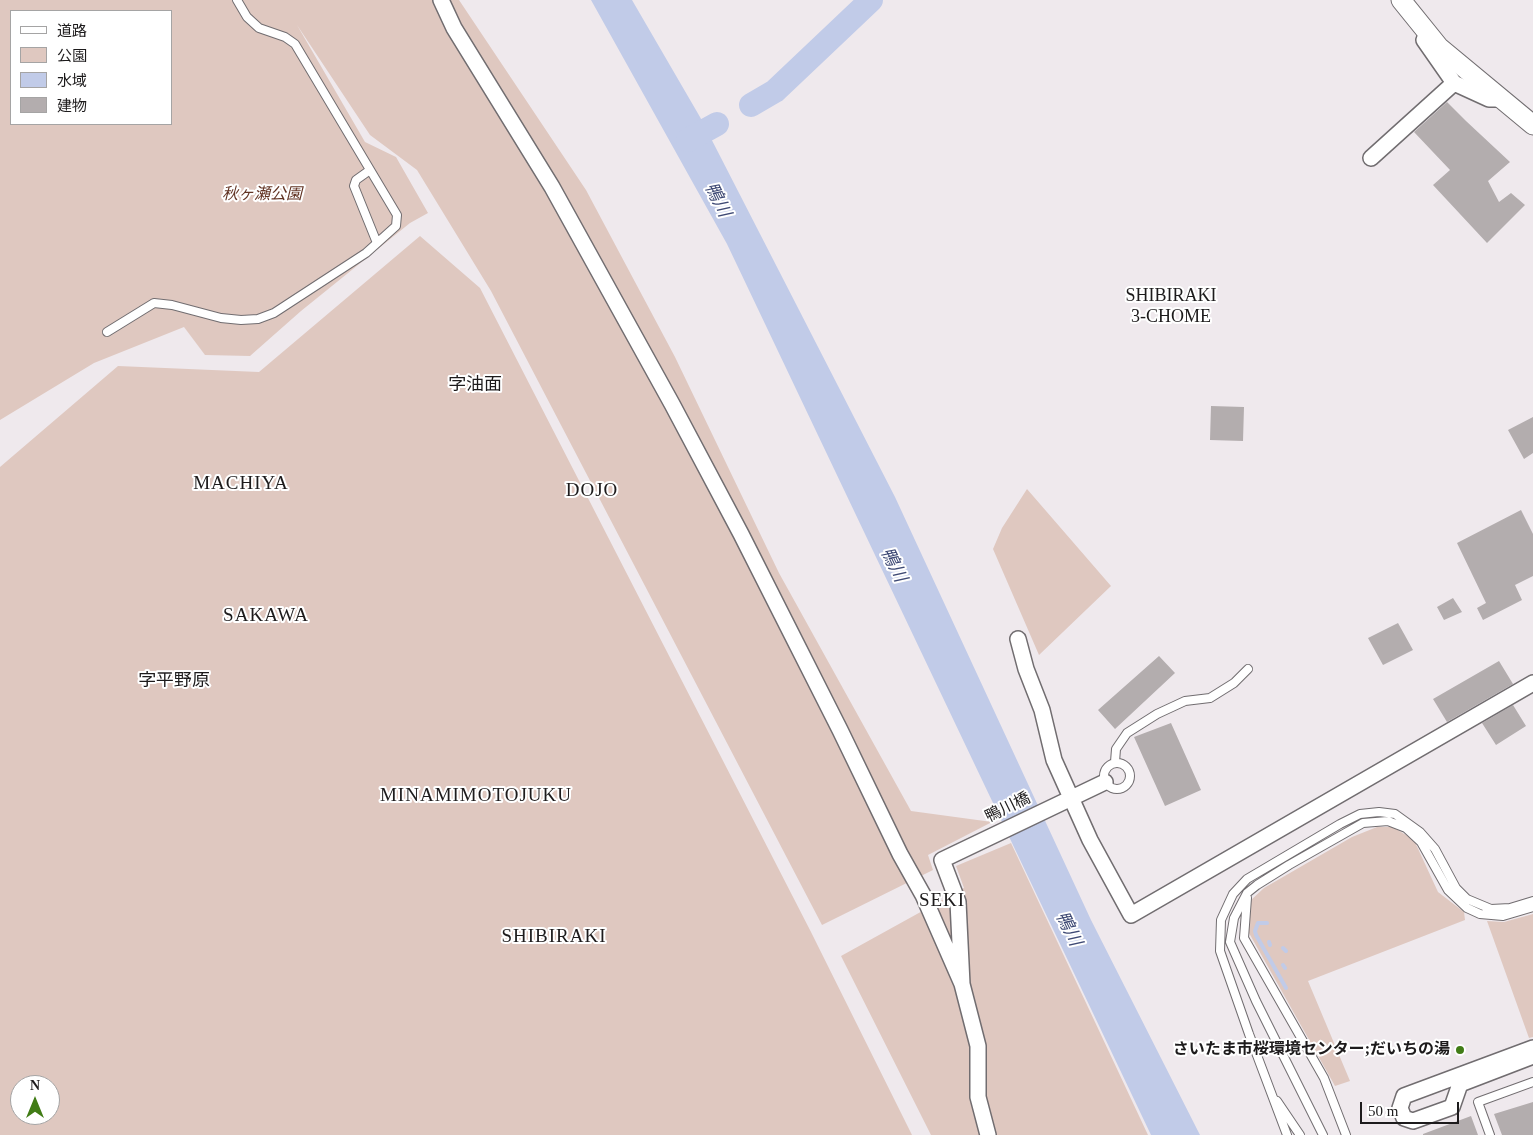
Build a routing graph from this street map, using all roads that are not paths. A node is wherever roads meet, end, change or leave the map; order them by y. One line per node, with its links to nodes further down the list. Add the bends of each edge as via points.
1 (237, 0): 9 (lane, via 247,17 259,28 285,37 294,44)
2 (441, 0): 21 (street, via 454,28 552,186 746,543 923,895)
3 (1401, 0): 4 (street)
4 (1421, 27): 5 (street, via 1423,38); 6 (street, via 1439,47)
5 (1454, 83): 6 (street, via 1490,99); 8 (street)
6 (1502, 100): 7 (street)
7 (1533, 125)
8 (1371, 158)
9 (370, 170): 10 (lane, via 356,180 354,186); 10 (lane, via 397,215 396,226)
10 (377, 243): 11 (lane, via 274,313 258,319 221,318 154,303)
11 (107, 332)
12 (1018, 639): 17 (street, via 1042,710 1054,760)
13 (1248, 669): 15 (lane, via 1234,683 1210,698 1185,701 1127,733 1116,748)
14 (1533, 683): 17 (street, via 1130,915)
15 (1115, 762): 16 (lane, via 1105,770); 16 (lane, via 1127,767 1128,783 1116,789)
16 (1102, 783): 17 (street, 鴨川橋)
17 (1070, 798): 21 (street, 鴨川橋, via 942,860 958,902)
18 (1247, 894): 20 (lane, via 1289,865 1363,823 1388,822 1406,828 1421,842 1448,890 1467,908 1480,914 1503,916); 29 (lane, via 1234,918 1230,942); 30 (lane, via 1244,938 1324,1078)
19 (1533, 901): 25 (lane, via 1510,908 1491,909 1467,898 1456,888 1435,849 1420,832 1395,814 1379,812 1360,814 1247,879 1233,894 1221,920 1220,950)
20 (1533, 907)
21 (962, 984): 26 (street, via 978,1046 978,1097)
22 (1533, 1048): 23 (street, via 1404,1096 1400,1108 1404,1118 1413,1121 1452,1107 1460,1084)
23 (1533, 1056)
24 (1533, 1082): 31 (lane, via 1478,1102)
25 (1271, 1092): 27 (lane); 28 (lane)
26 (988, 1135)
27 (1286, 1135)
28 (1300, 1135)
29 (1323, 1135)
30 (1346, 1135)
31 (1490, 1135)

